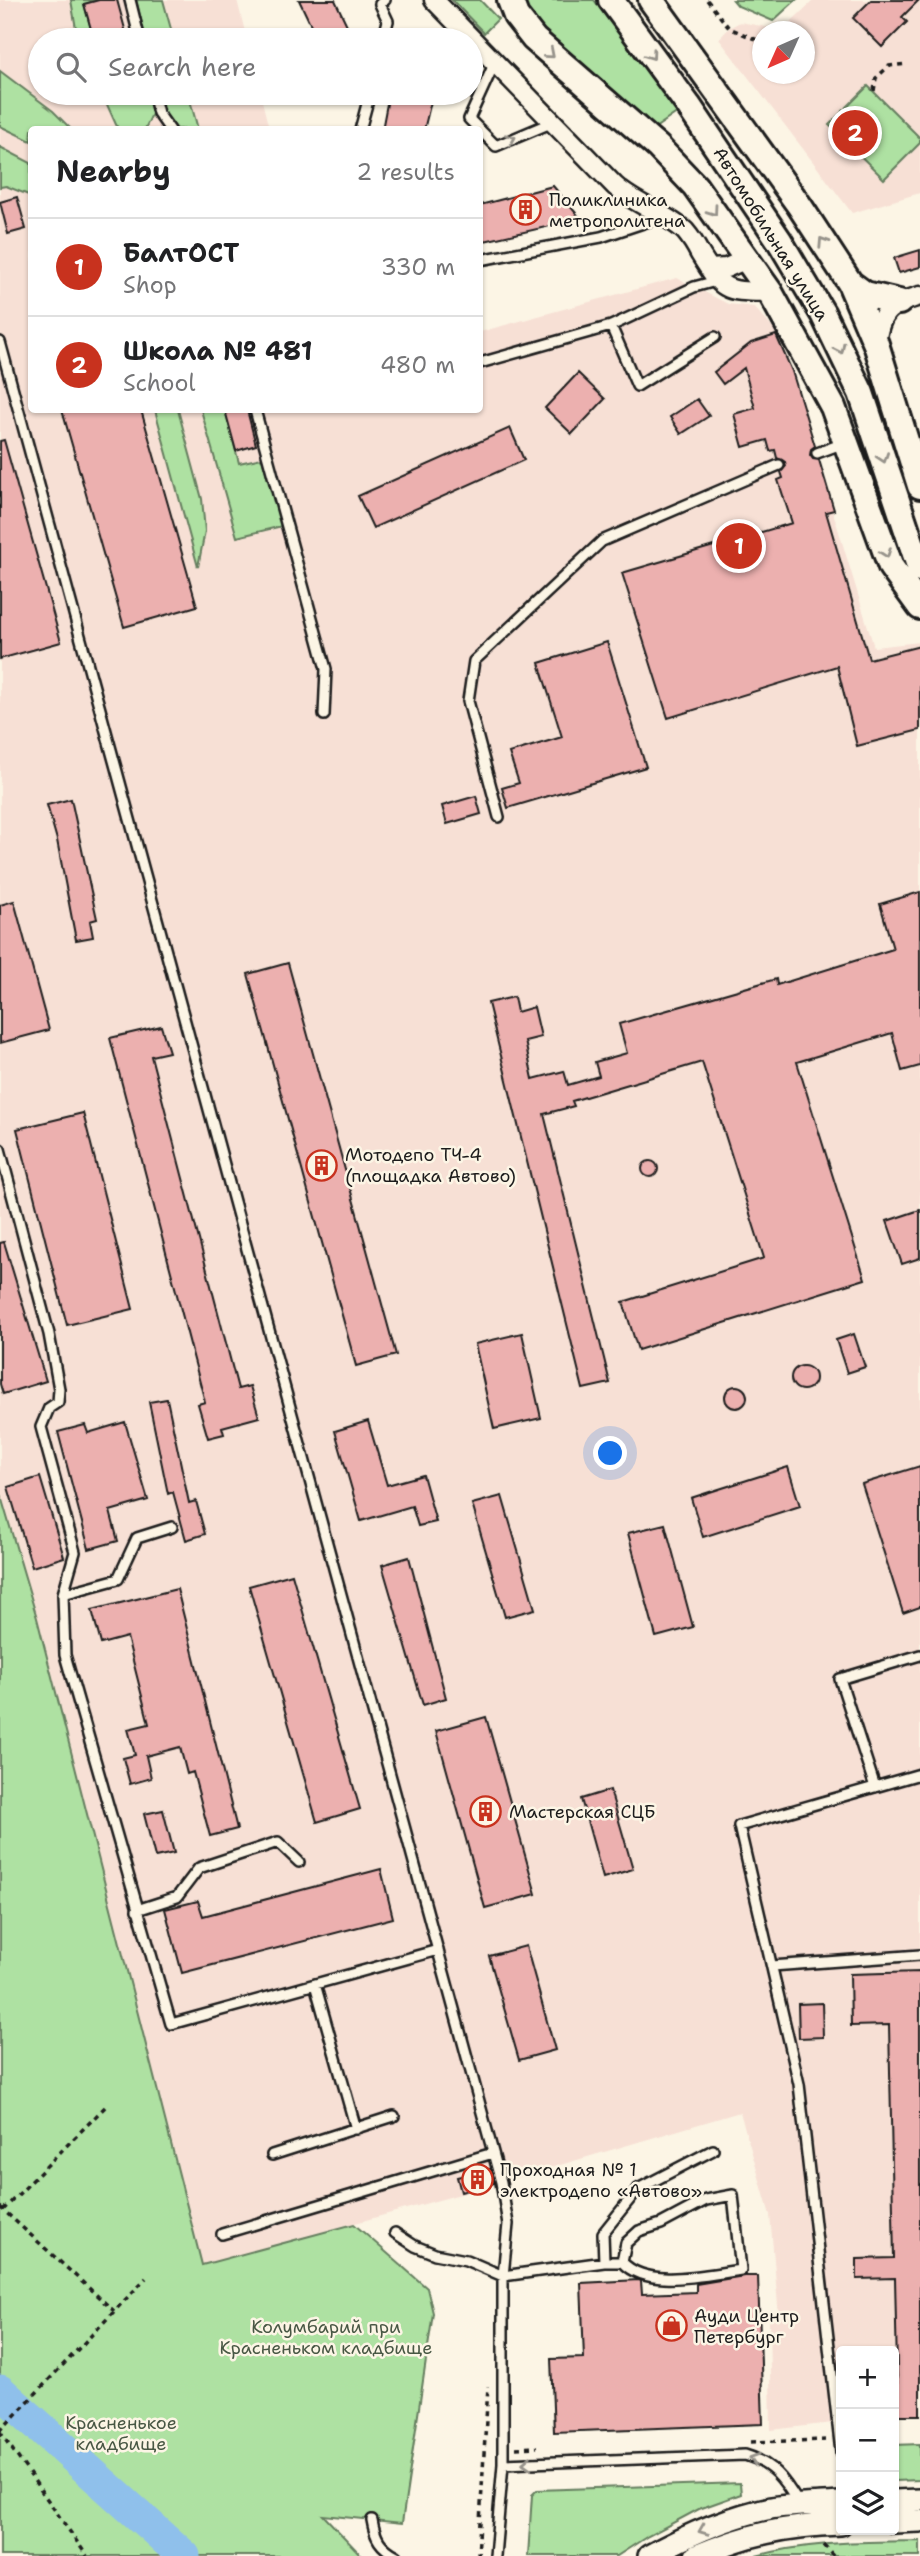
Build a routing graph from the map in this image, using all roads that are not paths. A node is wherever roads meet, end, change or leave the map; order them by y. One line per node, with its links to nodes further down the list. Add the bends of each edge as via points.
1 (130, 0): 7 (lane)
2 (434, 0): 9 (street)
3 (510, 0): 23 (main road, one-way to 23, via 534,40 658,146 695,186)
4 (611, 0): 38 (main road, Автомобильная улица, one-way to 38, via 688,105 823,314 861,393)
5 (651, 0): 25 (main road, Автомобильная улица, one-way to 5)
6 (381, 1): 8 (lane)
7 (137, 28)
8 (386, 28)
9 (462, 28)
10 (483, 50): 11 (street)
11 (495, 62): 12 (lane, one-way to 12); 16 (street)
12 (483, 89)
13 (156, 105): 17 (lane)
14 (367, 105): 18 (lane)
15 (476, 105): 19 (lane, one-way to 19, via 470,119)
16 (553, 122): 20 (lane, one-way to 16, via 496,146); 21 (street, via 625,195)
17 (167, 126)
18 (361, 126)
19 (477, 126)
20 (483, 132)
21 (661, 217): 22 (lane, via 601,237); 24 (street, via 685,231)
22 (483, 259)
23 (747, 259): 24 (street); 26 (main road)
24 (713, 275): 26 (street, via 728,289); 28 (lane)
25 (850, 283): 27 (main road, via 865,294); 31 (main road, Автомобильная улица)
26 (770, 292): 34 (main road, via 833,407)
27 (909, 299): 31 (street, via 883,314)
28 (611, 326): 29 (lane, via 637,386); 32 (lane)
29 (715, 337)
30 (0, 342): 50 (lane)
31 (876, 344): 37 (main road, Автомобильная улица)
32 (483, 362)
33 (256, 413): 40 (lane, via 326,668)
34 (846, 443): 35 (lane); 39 (main road, one-way to 39, via 891,566)
35 (817, 453)
36 (779, 465): 41 (lane, via 602,541 474,661 468,701)
37 (920, 486)
38 (920, 569)
39 (920, 607)
40 (324, 715)
41 (499, 817)
42 (0, 1149): 44 (lane, via 59,1389 58,1402 49,1408 41,1427 75,1552)
43 (172, 1527): 44 (lane, via 137,1538 118,1579)
44 (63, 1594): 49 (lane, via 65,1655)
45 (920, 1655): 47 (lane, via 840,1679)
46 (920, 1774): 47 (lane)
47 (876, 1787): 52 (lane, via 739,1826)
48 (299, 1862): 49 (lane, via 278,1842 199,1868 177,1897)
49 (137, 1910): 53 (lane, via 171,2024)
50 (438, 1951): 53 (lane); 57 (lane)
51 (920, 1955): 52 (lane)
52 (772, 1966): 64 (lane, via 799,2084)
53 (315, 1984): 55 (lane)
54 (394, 2116): 55 (lane)
55 (356, 2129): 58 (lane)
56 (713, 2150): 61 (lane, via 638,2189 603,2233)
57 (493, 2153): 60 (lane); 63 (lane, via 508,2224)
58 (272, 2155)
59 (395, 2233): 63 (lane, via 435,2254 466,2260)
60 (222, 2234)
61 (604, 2262): 62 (lane); 63 (lane)
62 (622, 2262): 62 (lane, via 626,2243 639,2231 706,2200 733,2195 741,2270 673,2279 629,2271)
63 (503, 2276): 65 (lane)
64 (836, 2409)
65 (503, 2464): 72 (lane, one-way to 65, via 786,2483 763,2460 745,2455); 75 (lane)
66 (920, 2500): 67 (street)
67 (899, 2501)
68 (836, 2506): 72 (street)
69 (372, 2519): 74 (lane, via 374,2535 383,2548)
70 (920, 2521): 71 (street)
71 (899, 2522)
72 (806, 2523): 73 (street); 76 (street, one-way to 76, via 771,2508 727,2520); 77 (street, via 734,2540)
73 (836, 2524)
74 (397, 2556)
75 (495, 2556)
76 (649, 2556)
77 (696, 2556)

